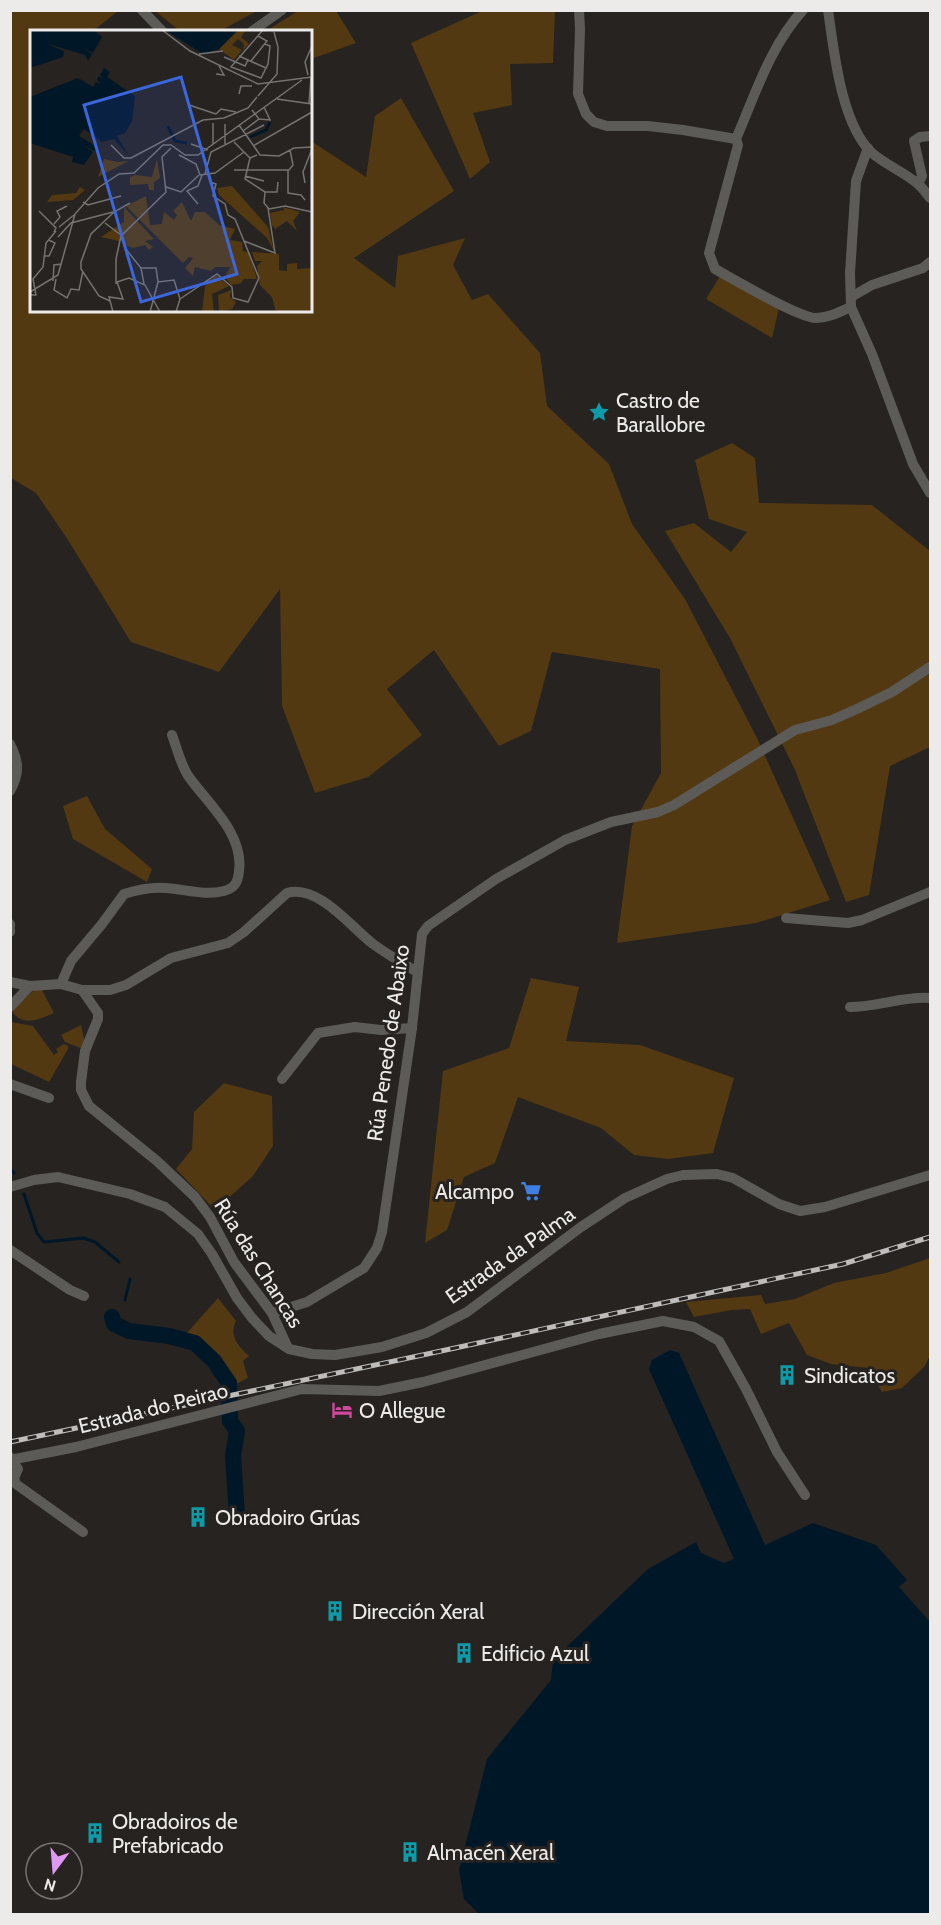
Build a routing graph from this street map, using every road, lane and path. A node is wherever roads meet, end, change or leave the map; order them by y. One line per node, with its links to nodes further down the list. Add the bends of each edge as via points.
1 (142, 10): 6 (street)
2 (282, 10): 7 (street)
3 (579, 10): 9 (street, via 578,94 594,122)
4 (803, 10): 9 (street, via 777,44)
5 (828, 10): 10 (street, via 846,107)
6 (161, 30)
7 (254, 30)
8 (930, 136): 11 (street, via 914,141 922,176)
9 (736, 139): 14 (street, via 738,145 709,253 715,269 813,318 828,317)
10 (868, 148): 11 (street); 14 (street, via 856,181)
11 (918, 184): 12 (street)
12 (930, 198)
13 (930, 262): 14 (street, via 872,285)
14 (851, 302): 15 (street, via 913,464)
15 (930, 493)
16 (930, 668): 24 (street, Rúa Penedo de Abaixo, via 859,708 795,730 674,805 581,832 496,879 428,926 422,934)
17 (172, 735): 26 (street, via 188,776 237,844 238,881 234,888 224,891 165,888 124,894 71,961)
18 (10, 744): 19 (street, via 19,766)
19 (10, 791)
20 (930, 892): 21 (street, via 848,923)
21 (786, 918)
22 (10, 924): 23 (street)
23 (10, 932)
24 (417, 972): 28 (street, via 372,943 341,913 294,891 228,943 171,958 126,985 110,990); 32 (street, Rúa Penedo de Abaixo)
25 (10, 982): 27 (street)
26 (61, 984): 27 (street); 28 (street)
27 (30, 986): 30 (street)
28 (82, 990): 40 (street, Rúa das Chancas, via 98,1013 85,1051 81,1082 89,1106 195,1197 234,1262)
29 (930, 998): 31 (street)
30 (10, 1007)
31 (850, 1007)
32 (412, 1028): 33 (street, via 355,1027 318,1033); 40 (street, Rúa Penedo de Abaixo, via 377,1248 357,1273 308,1302)
33 (282, 1079)
34 (10, 1084): 35 (street)
35 (49, 1098)
36 (930, 1175): 41 (street, Estrada da Palma, via 812,1210 789,1208 733,1178 683,1174 625,1198 467,1312 426,1333 382,1347 335,1355)
37 (16, 1186): 41 (street, Estrada da Palma, via 58,1177 130,1194 165,1207 198,1234 252,1318)
38 (10, 1250): 39 (street)
39 (84, 1296)
40 (272, 1313): 41 (street, Rúa das Chancas)
41 (289, 1349)
42 (11, 1459): 43 (street, via 18,1469); 44 (street, Estrada do Peirao, via 76,1447 302,1389 379,1391 423,1382 663,1321 694,1327 719,1341 777,1452)
43 (12, 1487): 45 (street)
44 (805, 1495)
45 (83, 1532)

